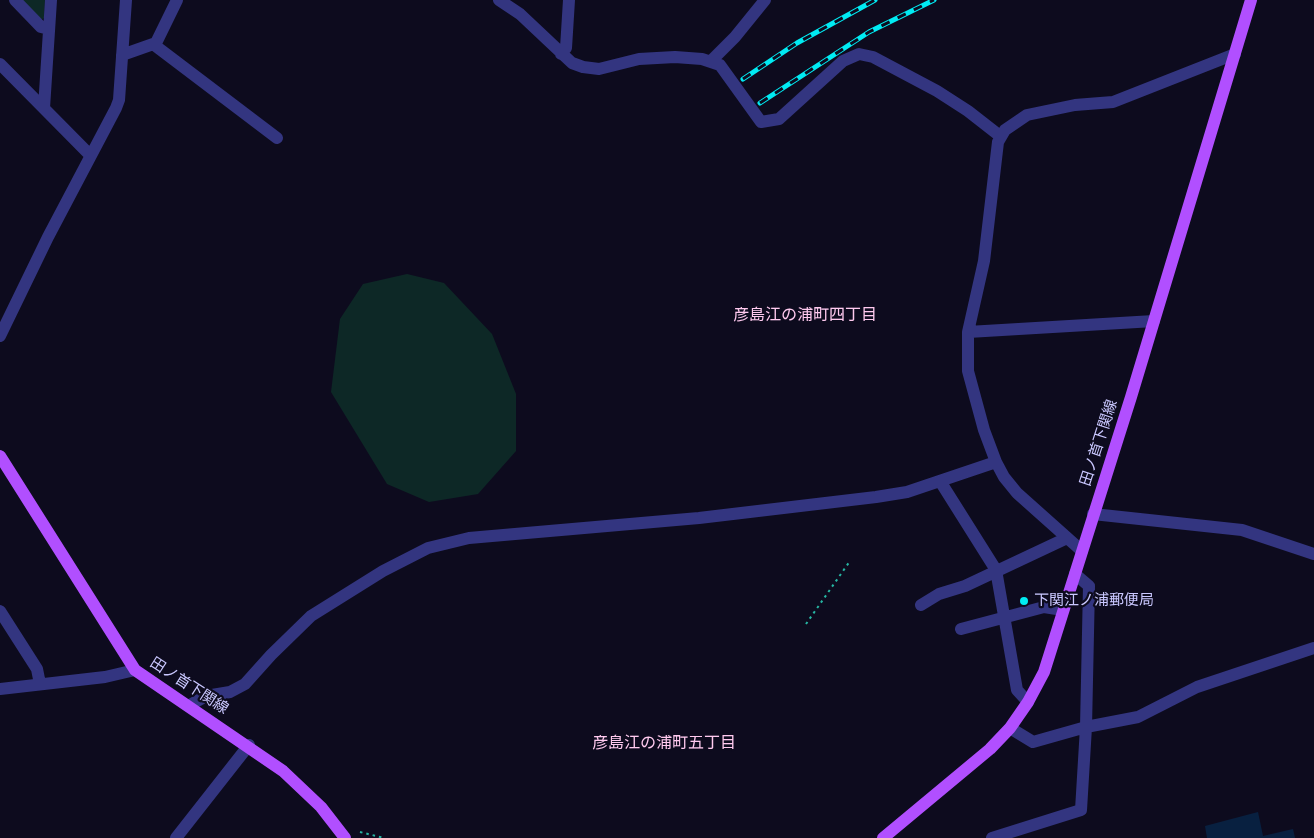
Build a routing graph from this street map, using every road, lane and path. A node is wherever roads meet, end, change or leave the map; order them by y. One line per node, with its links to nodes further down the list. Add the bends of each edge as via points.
1 (15, 0): 9 (street, via 41,27)
2 (51, 0): 9 (street)
3 (126, 0): 11 (street)
4 (177, 0): 10 (street)
5 (499, 0): 12 (street, via 520,14)
6 (569, 0): 12 (street, via 566,48)
7 (765, 0): 14 (street)
8 (1251, 0): 13 (main road, 田ノ首下関線)
9 (49, 30): 16 (street)
10 (153, 44): 11 (street); 18 (street)
11 (122, 54): 19 (street, via 119,100)
12 (561, 54): 14 (street, via 572,63 594,68 654,58)
13 (1235, 54): 17 (street, via 1113,102 1075,105 1027,115); 20 (main road, 田ノ首下関線)
14 (711, 61): 17 (street, via 720,65 761,122 779,119 843,61 859,54 874,57 937,91)
15 (0, 64): 16 (street)
16 (44, 108): 19 (street)
17 (1000, 136): 21 (street, via 984,261)
18 (277, 138)
19 (90, 155): 22 (street)
20 (1154, 321): 21 (street); 26 (main road, 田ノ首下関線)
21 (968, 332): 24 (street, via 969,377)
22 (0, 336)
23 (0, 456): 40 (main road, 田ノ首下関線)
24 (996, 462): 25 (street); 27 (street, via 1018,493)
25 (940, 481): 31 (street); 44 (street, via 876,498 699,518 469,538 428,548 383,571 311,616 245,684 230,692 206,696)
26 (1093, 514): 28 (main road, 田ノ首下関線); 29 (street, via 1242,530)
27 (1067, 538): 28 (street); 31 (street)
28 (1082, 551): 32 (main road, 田ノ首下関線)
29 (1314, 554)
30 (850, 561): 37 (path)
31 (996, 570): 33 (street); 36 (street)
32 (1075, 574): 35 (main road, 田ノ首下関線); 45 (street, via 1089,586)
33 (921, 605)
34 (0, 610): 41 (street, via 37,669)
35 (1063, 610): 36 (street, via 1044,607); 43 (main road, 田ノ首下関線, via 1044,672)
36 (1004, 618): 38 (street); 43 (street, via 1017,690)
37 (806, 624)
38 (961, 629)
39 (1314, 648): 45 (street, via 1197,687 1138,716)
40 (135, 670): 41 (street, via 105,677); 44 (main road, 田ノ首下関線)
41 (40, 684): 42 (street)
42 (0, 689)
43 (1028, 702): 46 (main road, 田ノ首下関線)
44 (190, 706): 47 (main road, 田ノ首下関線)
45 (1086, 727): 46 (street, via 1033,742); 53 (street, via 1081,810)
46 (1010, 728): 52 (main road, 田ノ首下関線, via 972,766)
47 (248, 745): 49 (street); 50 (main road, 田ノ首下関線, via 303,788)
48 (360, 832): 51 (path)
49 (176, 838)
50 (345, 838)
51 (384, 838)
52 (883, 838)
53 (992, 838)

